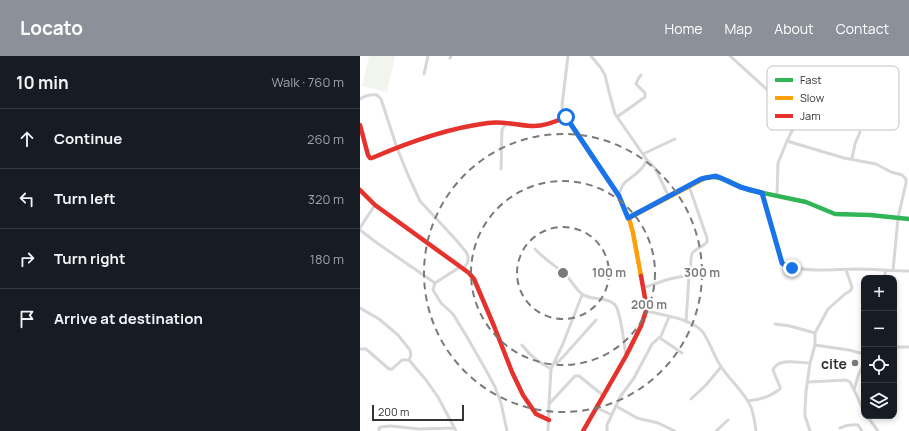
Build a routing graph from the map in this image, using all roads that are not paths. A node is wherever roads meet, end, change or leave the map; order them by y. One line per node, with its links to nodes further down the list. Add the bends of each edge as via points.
1 (428, 56): 5 (street)
2 (568, 56): 9 (street, via 562,105)
3 (591, 56): 10 (street, via 605,75)
4 (730, 56): 7 (street)
5 (424, 74)
6 (641, 75): 10 (street, via 636,84 645,93 644,96)
7 (767, 89)
8 (360, 99): 17 (street, via 369,94 377,95 381,99)
9 (566, 117): 11 (street, via 537,126); 26 (street)
10 (617, 117): 18 (street)
11 (506, 122): 17 (street, via 462,128); 21 (street, via 502,130)
12 (360, 125): 17 (street, via 370,158)
13 (792, 130): 16 (street)
14 (860, 132): 19 (street)
15 (675, 139): 18 (street)
16 (787, 141): 19 (street); 25 (street, via 778,166)
17 (397, 148): 34 (street, via 420,201 466,252 468,262)
18 (644, 154): 20 (street)
19 (852, 159): 30 (street, via 876,164 906,179)
20 (647, 160): 26 (street, via 641,169 626,181 620,189); 27 (street, via 655,168)
21 (501, 169)
22 (689, 186): 24 (street, via 701,179 714,177); 27 (street); 40 (street, via 707,242 693,252)
23 (360, 190): 28 (street)
24 (762, 193): 25 (street); 35 (street, via 782,263 786,266 812,270)
25 (777, 195): 30 (street, via 806,202 835,214)
26 (619, 196): 29 (street)
27 (668, 197): 29 (street)
28 (375, 205): 32 (street); 34 (street)
29 (628, 218): 42 (street)
30 (898, 218): 31 (street); 37 (street)
31 (909, 219)
32 (360, 229): 41 (street)
33 (535, 249): 43 (street, via 566,276)
34 (462, 268): 41 (street); 77 (street, via 474,279 523,395 536,414)
35 (846, 270): 36 (street); 50 (street, via 852,288 828,309)
36 (886, 270): 37 (street); 39 (street)
37 (893, 271): 38 (street)
38 (909, 271)
39 (885, 275)
40 (689, 276): 42 (street); 48 (street)
41 (435, 283): 82 (street, via 434,293 468,337 488,372 501,404)
42 (643, 288): 45 (street)
43 (582, 295): 59 (street, via 608,301 616,307); 61 (street)
44 (360, 308): 60 (street, via 379,319 398,335 410,350)
45 (646, 311): 46 (street); 59 (street)
46 (669, 317): 48 (street); 51 (street)
47 (596, 320): 61 (street, via 563,357)
48 (686, 322): 63 (street, via 702,331)
49 (775, 324): 50 (street)
50 (815, 333): 53 (street)
51 (660, 338): 57 (street); 72 (street, via 652,344)
52 (522, 345): 64 (street, via 530,355)
53 (815, 345): 58 (street); 62 (street)
54 (897, 347): 55 (street)
55 (909, 348)
56 (360, 349): 60 (street, via 366,349 389,369 402,360)
57 (682, 353)
58 (861, 353)
59 (626, 356): 68 (street)
60 (409, 360): 80 (street, via 438,397)
61 (554, 363): 64 (street)
62 (810, 363): 66 (street); 70 (street, via 777,364 773,370 780,389 761,399)
63 (721, 367): 69 (street); 70 (street)
64 (551, 369): 71 (street)
65 (861, 370): 67 (street)
66 (808, 382): 67 (street, via 846,380); 89 (street, via 805,416)
67 (854, 390): 73 (street)
68 (604, 396): 71 (street, via 579,376 575,376); 74 (street)
69 (691, 399)
70 (748, 401): 88 (street, via 755,419)
71 (549, 404): 77 (street)
72 (616, 406): 75 (street); 86 (street, via 637,418 658,422)
73 (861, 406)
74 (597, 408): 75 (street); 84 (street)
75 (612, 415): 85 (street)
76 (869, 419): 91 (street)
77 (548, 420): 83 (street)
78 (728, 420): 87 (street)
79 (840, 428): 90 (street, via 858,425)
80 (455, 430): 81 (street, via 381,426)
81 (379, 431)
82 (507, 431)
83 (548, 431)
84 (583, 431)
85 (607, 431)
86 (675, 431)
87 (716, 431)
88 (756, 431)
89 (810, 431)
90 (862, 431)
91 (878, 431)

